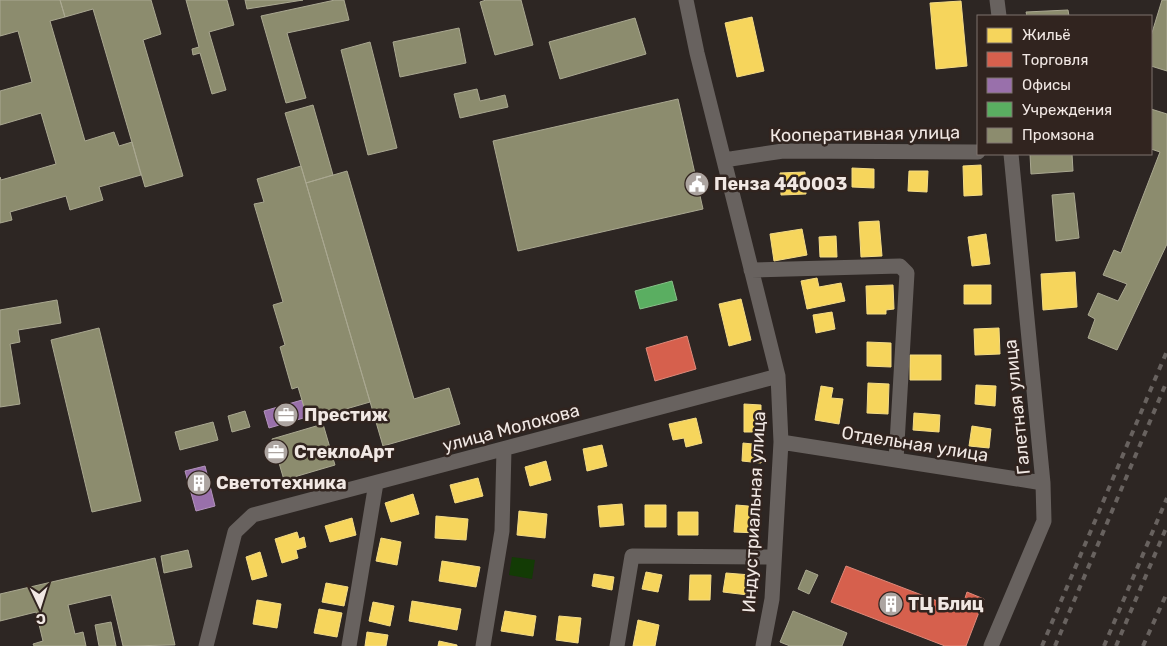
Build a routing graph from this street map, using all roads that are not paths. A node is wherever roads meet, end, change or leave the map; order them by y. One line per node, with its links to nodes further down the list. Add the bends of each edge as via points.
1 (686, 0): 6 (street, Индустриальная улица)
2 (997, 0): 3 (street)
3 (999, 15)
4 (977, 152): 6 (street, Кооперативная улица, via 783,151)
5 (1012, 155): 13 (street, Галетная улица)
6 (724, 160): 7 (street, Индустриальная улица)
7 (751, 270): 8 (street, Индустриальная улица); 11 (street, via 900,266 907,274)
8 (778, 376): 9 (street, Индустриальная улица); 10 (street, улица Молокова)
9 (781, 442): 11 (street, Отдельная улица); 14 (street, Индустриальная улица)
10 (504, 449): 12 (street, улица Молокова); 17 (street, via 502,531)
11 (896, 460): 13 (street, Отдельная улица)
12 (376, 483): 15 (street, улица Молокова, via 253,515 235,532); 16 (street)
13 (1044, 483): 20 (street, Галетная улица, via 1044,521)
14 (774, 557): 18 (street, via 632,556); 19 (street, Индустриальная улица, via 772,599)
15 (206, 646)
16 (349, 646)
17 (483, 646)
18 (616, 646)
19 (763, 646)
20 (992, 646)

